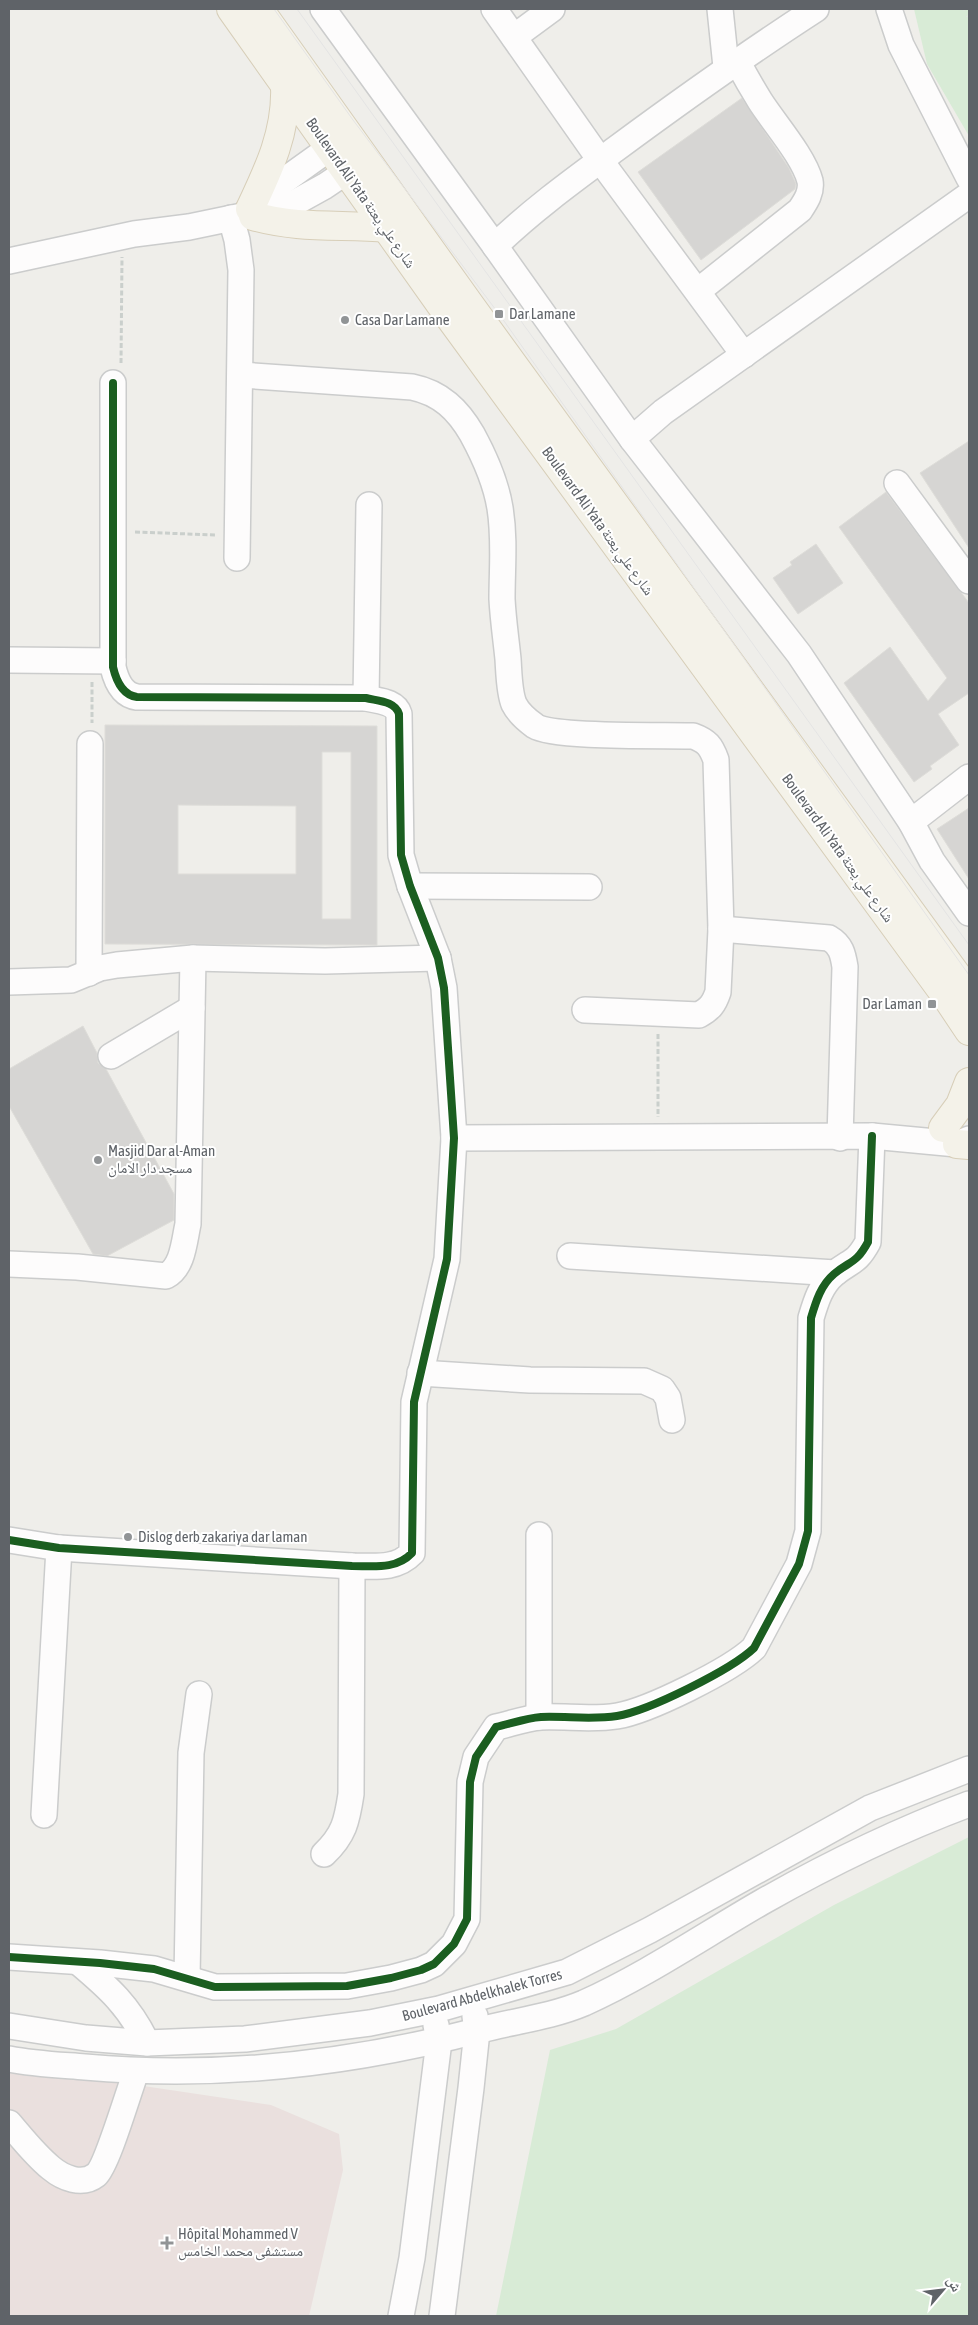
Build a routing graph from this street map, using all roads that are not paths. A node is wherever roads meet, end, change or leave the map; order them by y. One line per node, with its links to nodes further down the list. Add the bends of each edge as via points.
1 (230, 9): 11 (main road, Boulevard Ali Yata شارع علي يعتة)
2 (259, 9): 12 (main road, Boulevard Ali Yata شارع علي يعتة)
3 (323, 9): 19 (street)
4 (494, 9): 9 (street)
5 (552, 9): 9 (street)
6 (720, 9): 10 (street)
7 (816, 9): 10 (street)
8 (889, 9): 15 (street, via 901,45)
9 (514, 37): 13 (street)
10 (732, 64): 13 (street); 21 (street, via 799,159 809,179 809,195 800,210)
11 (286, 86): 12 (main road, Boulevard Ali Yata شارع علي يعتة); 17 (main road, via 282,131 267,173)
12 (339, 141): 14 (main road, Boulevard Ali Yata شارع علي يعتة); 17 (street)
13 (600, 160): 19 (street); 21 (street)
14 (356, 165): 17 (street, via 287,207 266,215); 18 (main road, Boulevard Ali Yata شارع علي يعتة); 44 (main road, Boulevard Ali Yata شارع علي يعتة, via 470,305)
15 (969, 178)
16 (969, 195): 22 (street)
17 (244, 215): 18 (main road, via 294,225); 20 (street, via 122,236); 23 (street, via 237,240 242,270)
18 (387, 228): 47 (main road, Boulevard Ali Yata شارع علي يعتة, via 946,994)
19 (495, 246): 25 (street)
20 (9, 261)
21 (698, 291): 22 (street)
22 (744, 355): 25 (street, via 663,412)
23 (241, 375): 28 (street); 39 (street, via 428,390 449,404 463,420 481,453 500,506 504,538 502,599 514,704 536,726 559,732 693,736 706,741 716,760)
24 (113, 383): 31 (street, via 114,532)
25 (632, 439): 35 (street, via 798,654)
26 (897, 484): 29 (street)
27 (369, 504): 32 (street)
28 (237, 547)
29 (969, 581)
30 (9, 660): 31 (street)
31 (102, 661): 32 (street, via 132,697)
32 (366, 698): 36 (street, via 393,704 399,714 401,855)
33 (90, 744): 42 (street)
34 (969, 777): 35 (street)
35 (911, 822): 38 (street, via 932,861)
36 (410, 886): 37 (street); 41 (street)
37 (589, 887)
38 (969, 913)
39 (721, 929): 46 (street, via 718,992 709,1010 699,1014); 53 (street, via 829,938 842,952 845,967)
40 (193, 958): 41 (street, via 325,961); 42 (street, via 116,965); 45 (street)
41 (438, 958): 52 (street, via 444,988)
42 (88, 973): 43 (street, via 71,980)
43 (9, 982)
44 (969, 992)
45 (192, 1008): 48 (street); 56 (street, via 188,1224 174,1272 166,1276)
46 (585, 1010)
47 (969, 1031)
48 (111, 1056)
49 (969, 1082): 54 (main road)
50 (969, 1116): 54 (street)
51 (872, 1136): 53 (street); 54 (street); 57 (street, via 868,1242 852,1264)
52 (454, 1138): 53 (street); 58 (street, via 447,1260)
53 (840, 1138)
54 (952, 1139)
55 (570, 1256): 57 (street)
56 (9, 1264)
57 (834, 1274): 65 (street, via 817,1297 811,1318 808,1531 799,1564 754,1648 724,1669 639,1711 591,1719)
58 (420, 1373): 59 (street, via 530,1380 644,1381 662,1389 668,1398); 63 (street, via 414,1402 412,1553 392,1566)
59 (672, 1420)
60 (539, 1536): 65 (street)
61 (9, 1540): 62 (street)
62 (59, 1548): 63 (street); 68 (street)
63 (352, 1566): 69 (street, via 351,1794 341,1834)
64 (199, 1694): 72 (street, via 191,1753)
65 (539, 1717): 72 (street, via 496,1727 476,1757 470,1782 467,1919 454,1944 434,1964 398,1976 347,1986 216,1987)
66 (969, 1769): 73 (street, Boulevard Abdelkhalek Torres, via 870,1808 567,1972)
67 (969, 1804): 76 (street, Boulevard Abdelkhalek Torres, via 919,1822 828,1865 581,2004)
68 (44, 1815)
69 (324, 1854)
70 (9, 1957): 71 (street)
71 (78, 1962): 72 (street, via 154,1969); 78 (street, via 122,2002)
72 (187, 1978)
73 (473, 2000): 74 (street, Boulevard Abdelkhalek Torres); 76 (street)
74 (434, 2010): 77 (street); 78 (street, Boulevard Abdelkhalek Torres, via 370,2023 255,2038)
75 (9, 2026): 78 (street, Boulevard Abdelkhalek Torres)
76 (477, 2031): 77 (street, Boulevard Abdelkhalek Torres); 83 (street)
77 (439, 2041): 80 (street, Boulevard Abdelkhalek Torres, via 326,2061 244,2071); 82 (street, via 412,2258)
78 (147, 2043)
79 (9, 2059): 80 (street, Boulevard Abdelkhalek Torres)
80 (136, 2072): 81 (street, via 105,2159 97,2174 86,2180 72,2180 51,2168)
81 (9, 2123)
82 (401, 2316)
83 (442, 2316)

